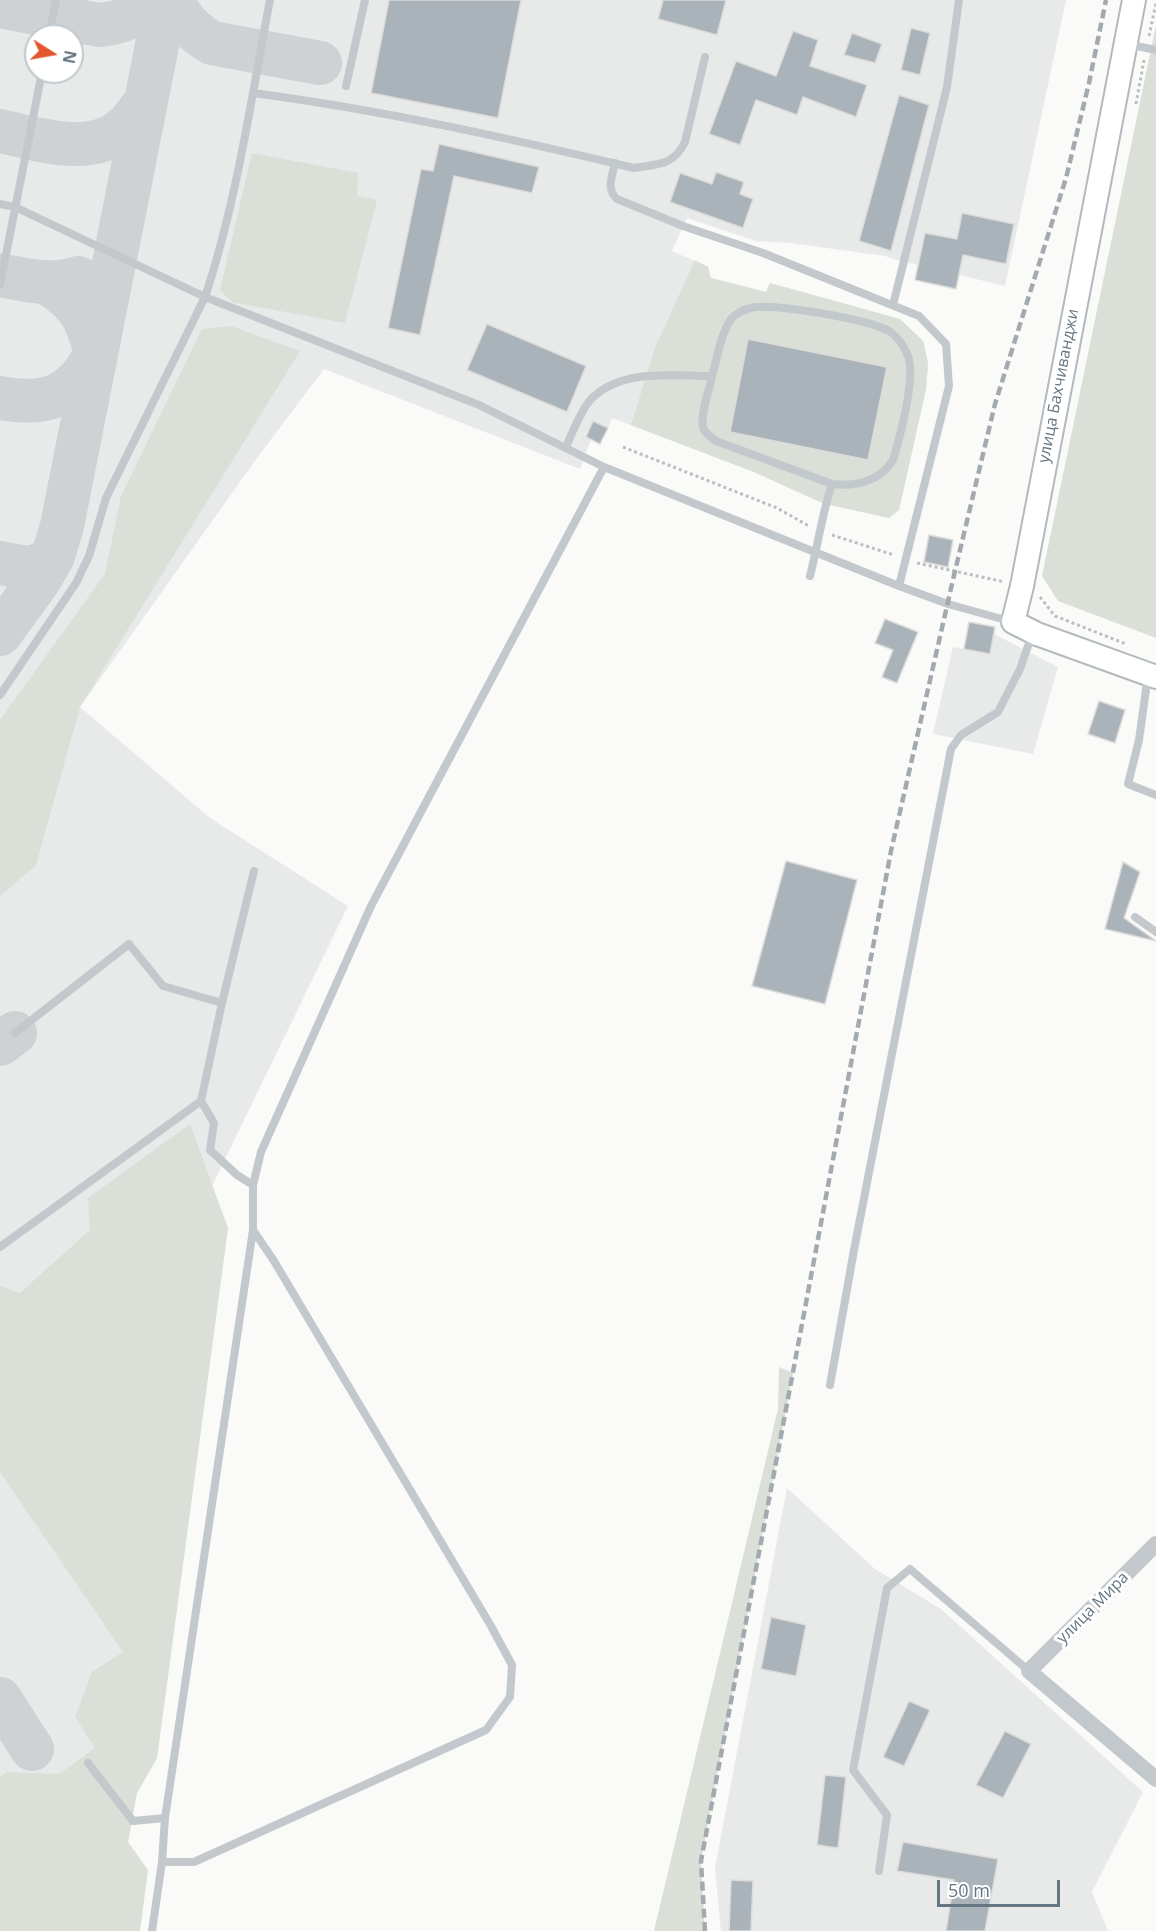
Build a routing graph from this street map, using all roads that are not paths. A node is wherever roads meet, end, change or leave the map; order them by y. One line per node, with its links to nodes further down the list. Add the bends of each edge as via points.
1 (56, 0): 6 (lane)
2 (270, 0): 11 (lane)
3 (365, 0): 10 (lane)
4 (959, 0): 17 (lane, via 946,87)
5 (1134, 0): 7 (main road, улица Бахчиванджи)
6 (51, 24)
7 (1143, 47): 25 (main road, улица Бахчиванджи)
8 (705, 57): 12 (lane, via 679,155 634,168)
9 (40, 84): 14 (lane)
10 (346, 86)
11 (253, 93): 12 (lane, via 324,102); 16 (lane)
12 (615, 163): 17 (lane, via 609,189 617,200)
13 (0, 204): 14 (lane)
14 (15, 207): 15 (lane); 16 (lane)
15 (0, 285)
16 (205, 297): 19 (lane, via 479,405); 28 (lane, via 106,498 89,556 76,583)
17 (893, 305): 24 (lane, via 920,316 946,344 949,386)
18 (712, 376): 19 (lane, via 638,377 609,386 591,399); 21 (lane, via 703,417 705,432 716,441); 21 (lane, via 733,317 751,307 792,309 862,321 891,332 900,340 910,369 894,460 860,484)
19 (566, 447): 20 (lane)
20 (604, 467): 22 (lane); 36 (lane, via 371,906 261,1152)
21 (832, 484): 22 (lane)
22 (817, 551): 23 (lane); 24 (lane)
23 (810, 576)
24 (899, 586): 25 (lane)
25 (1013, 622): 26 (main road)
26 (1037, 634): 27 (main road); 39 (lane, via 998,712 961,735 951,749)
27 (1152, 676): 29 (lane, via 1128,784)
28 (0, 695)
29 (1156, 795)
30 (254, 871): 33 (lane)
31 (1135, 917): 32 (lane)
32 (1156, 932)
33 (222, 1003): 34 (lane, via 163,986 129,944); 35 (lane)
34 (15, 1033)
35 (201, 1101): 36 (lane, via 214,1123 210,1150); 38 (lane)
36 (253, 1185): 37 (lane)
37 (252, 1230): 44 (lane); 45 (lane, via 491,1626 512,1665 510,1697 486,1730 194,1862)
38 (0, 1247)
39 (830, 1385)
40 (1156, 1544): 41 (street, улица Мира)
41 (1029, 1671): 43 (street); 46 (lane, via 909,1569 887,1588 853,1770 887,1815)
42 (88, 1763): 44 (lane, via 133,1821)
43 (1156, 1779)
44 (165, 1818): 45 (lane)
45 (162, 1862): 47 (lane)
46 (879, 1870)
47 (152, 1931)

